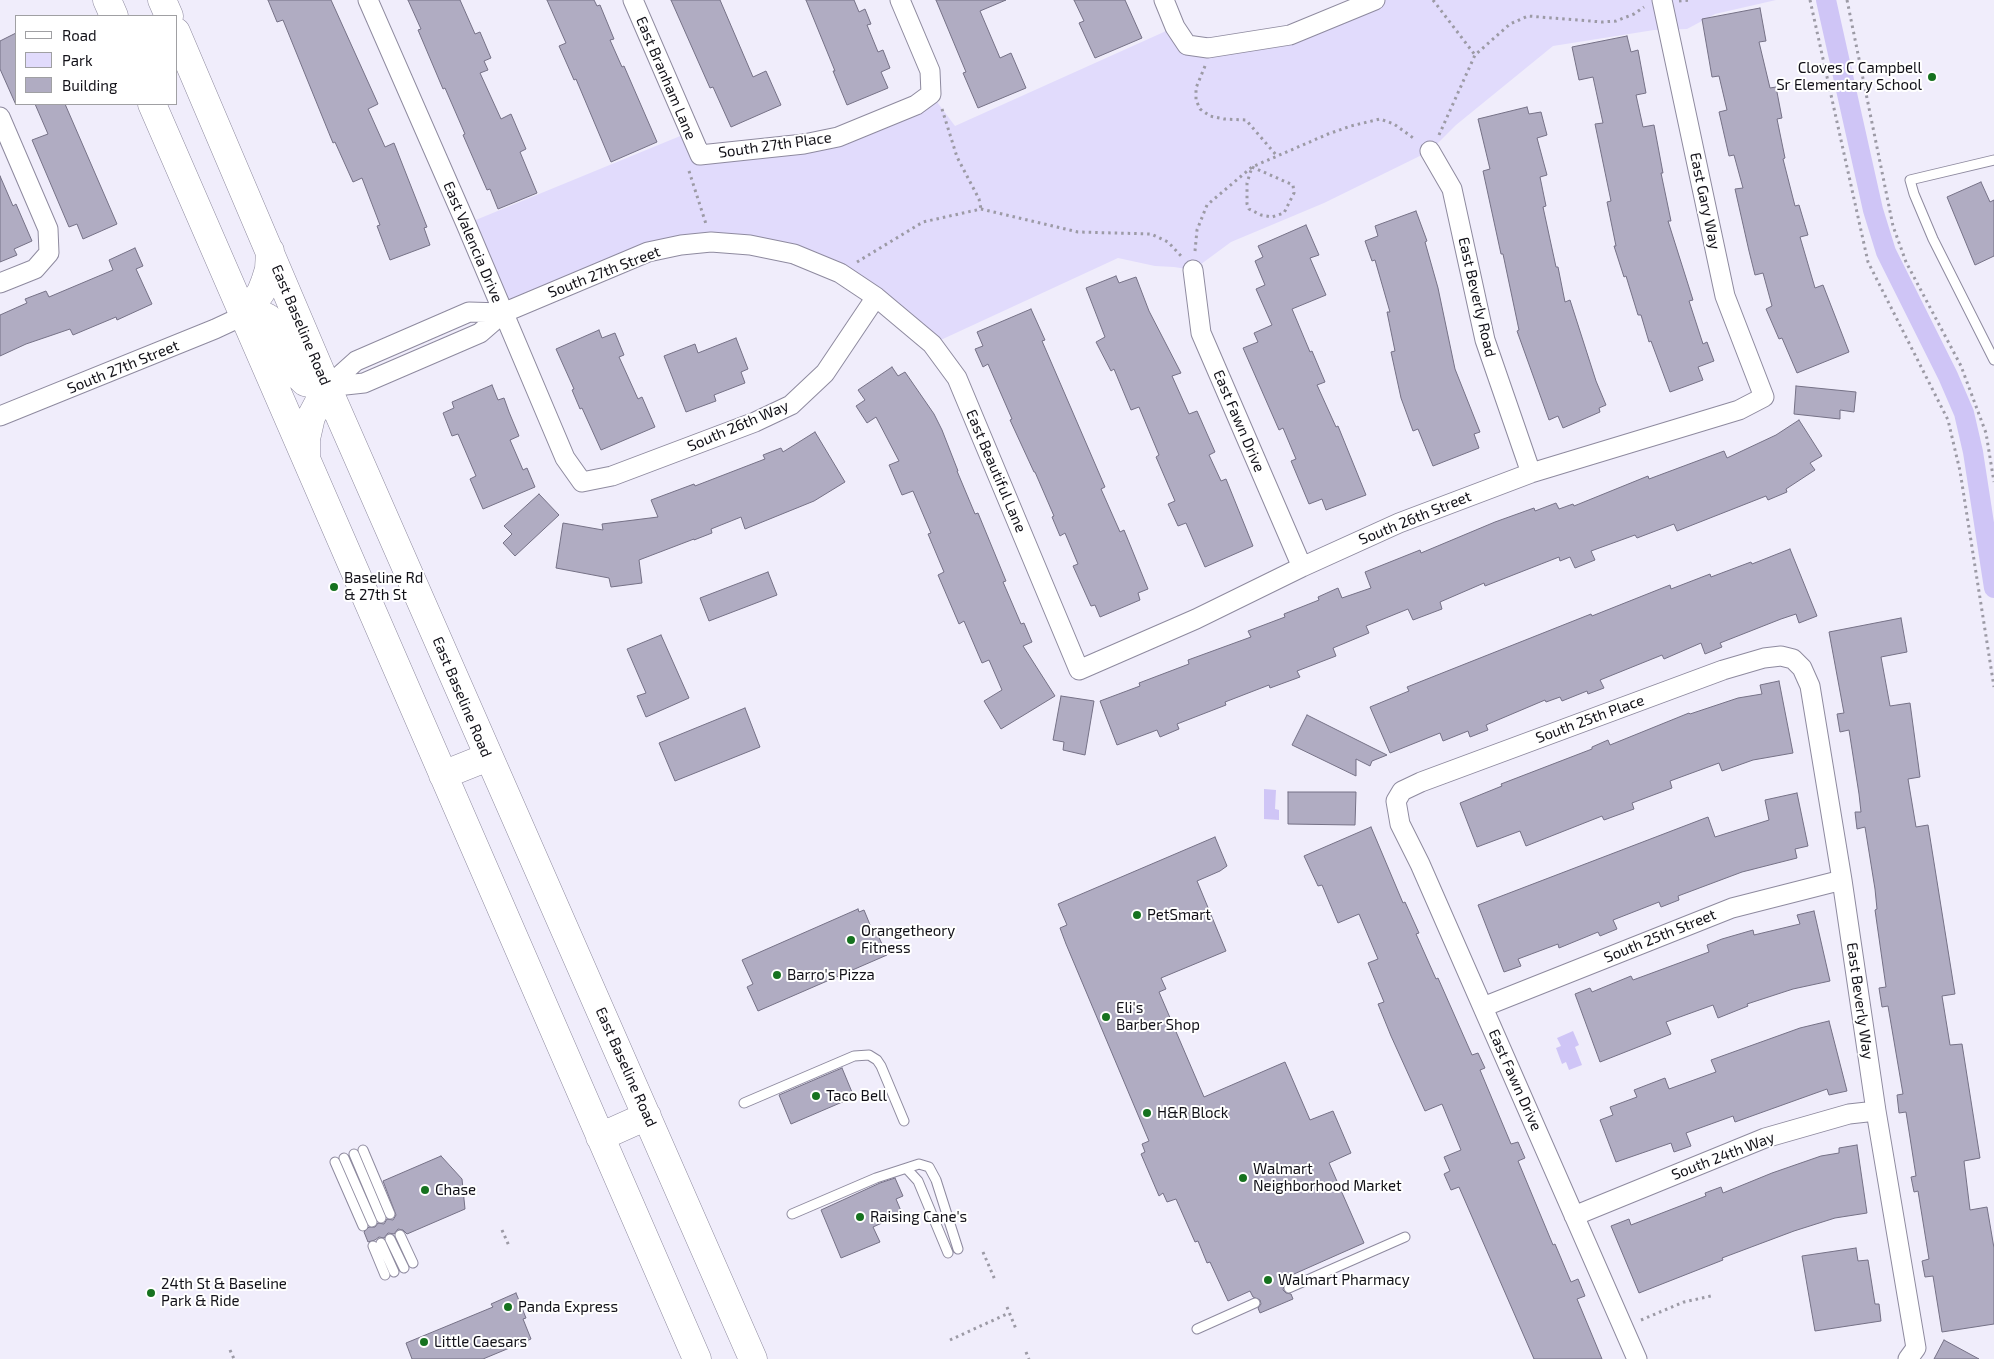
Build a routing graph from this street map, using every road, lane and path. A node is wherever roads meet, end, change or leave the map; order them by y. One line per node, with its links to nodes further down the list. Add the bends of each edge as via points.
1 (107, 0): 13 (main road)
2 (162, 0): 14 (main road)
3 (368, 0): 33 (street, East Valencia Drive)
4 (633, 0): 22 (street, East Branham Lane)
5 (900, 0): 18 (street, via 930,71)
6 (1164, 0): 16 (street, via 1187,45)
7 (1375, 0): 16 (street, via 1290,34)
8 (1433, 0): 17 (path)
9 (1691, 0): 12 (path)
10 (1810, 0): 46 (path, via 1868,262 1948,420 1960,471)
11 (1847, 0): 42 (path, via 1893,226 1906,262 1960,366 1986,434)
12 (1662, 1): 17 (path, via 1616,21 1528,16 1510,24); 37 (street, East Gary Way, via 1725,296)
13 (114, 15)
14 (169, 15)
15 (178, 37): 28 (main road, East Baseline Road)
16 (1208, 48): 23 (path, via 1196,88 1200,109 1210,116 1246,120)
17 (1476, 54): 21 (path)
18 (931, 94): 22 (street, South 27th Place, via 916,105 838,136 804,144); 26 (path, via 944,112 957,157 979,198)
19 (152, 105): 34 (main road)
20 (1, 122): 31 (street, via 48,229 49,253 35,269)
21 (1430, 151): 23 (path, via 1394,124 1380,119 1351,126); 40 (street, East Beverly Road, via 1452,188 1485,340)
22 (700, 155): 27 (path, via 688,167)
23 (1277, 156): 25 (path)
24 (1994, 160): 35 (lane, via 1910,180 1933,238)
25 (1252, 167): 25 (path, via 1246,183 1249,209 1260,216 1284,213 1294,193 1293,185); 29 (path, via 1207,205 1197,230)
26 (981, 209): 29 (path, via 1078,232 1150,234 1168,242); 30 (path, via 923,222)
27 (711, 242): 30 (street, South 27th Street, via 750,245 794,254); 33 (street, South 27th Street, via 648,252)
28 (270, 251): 34 (main road, via 270,270 261,292); 36 (main road, East Baseline Road)
29 (1193, 270): 43 (street, East Fawn Drive, via 1201,333)
30 (840, 273): 32 (street, South 27th Street)
31 (0, 283)
32 (876, 297): 41 (street, South 26th Way, via 825,373 791,405 755,422 612,476); 45 (street, East Beautiful Lane, via 932,344 957,378)
33 (503, 313): 36 (street, South 27th Street, via 469,312 356,361); 41 (street, East Valencia Drive, via 565,458)
34 (245, 316): 36 (main road, via 258,313 268,318 299,376 305,382); 38 (street, South 27th Street); 39 (main road)
35 (1994, 360)
36 (327, 387): 39 (main road, via 311,417); 47 (main road, East Baseline Road)
37 (1764, 397): 40 (street, South 26th Street, via 1739,410)
38 (0, 416)
39 (306, 459): 48 (main road)
40 (1532, 473): 43 (street, South 26th Street, via 1399,523)
41 (582, 482)
42 (1994, 482)
43 (1302, 566): 45 (street, South 26th Street, via 1196,619)
44 (1793, 659): 49 (street, South 25th Place, via 1781,656 1764,658 1723,670 1402,790); 50 (street, East Beverly Way, via 1802,668 1810,686)
45 (1079, 670)
46 (1994, 688)
47 (488, 758): 48 (main road); 54 (main road, East Baseline Road)
48 (443, 775): 56 (main road)
49 (1396, 801): 51 (street, East Fawn Drive, via 1400,824)
50 (1842, 880): 51 (street, South 25th Street, via 1732,908); 53 (street, East Beverly Way)
51 (1483, 1007): 61 (street, East Fawn Drive)
52 (744, 1103): 55 (lane, via 854,1056 869,1055 881,1066)
53 (1876, 1111): 61 (street, South 24th Way, via 1849,1114 1765,1138); 88 (street, East Beverly Way)
54 (647, 1116): 56 (main road); 91 (main road, East Baseline Road)
55 (904, 1122)
56 (600, 1137): 90 (main road)
57 (340, 1160): 63 (lane)
58 (907, 1169): 60 (lane, via 876,1178); 70 (lane, via 919,1164 929,1167); 72 (lane, via 918,1181)
59 (390, 1214): 62 (lane, via 358,1152)
60 (792, 1214)
61 (1574, 1216): 93 (street, East Fawn Drive)
62 (381, 1218)
63 (367, 1224)
64 (502, 1230): 69 (path)
65 (400, 1234): 73 (lane)
66 (1405, 1237): 77 (lane)
67 (390, 1239): 74 (lane)
68 (377, 1245): 75 (lane)
69 (509, 1246)
70 (958, 1248)
71 (983, 1252): 76 (path)
72 (948, 1253)
73 (413, 1263)
74 (404, 1268)
75 (390, 1274)
76 (995, 1280)
77 (1289, 1288)
78 (1711, 1296): 82 (path, via 1684,1302)
79 (1255, 1303): 84 (lane)
80 (1007, 1307): 81 (path)
81 (1009, 1313): 83 (path); 85 (path)
82 (1638, 1322)
83 (1016, 1329)
84 (1198, 1329)
85 (950, 1340)
86 (230, 1350): 89 (path)
87 (1026, 1352): 92 (path)
88 (1912, 1353)
89 (234, 1359)
90 (697, 1359)
91 (753, 1359)
92 (1029, 1359)
93 (1637, 1359)

